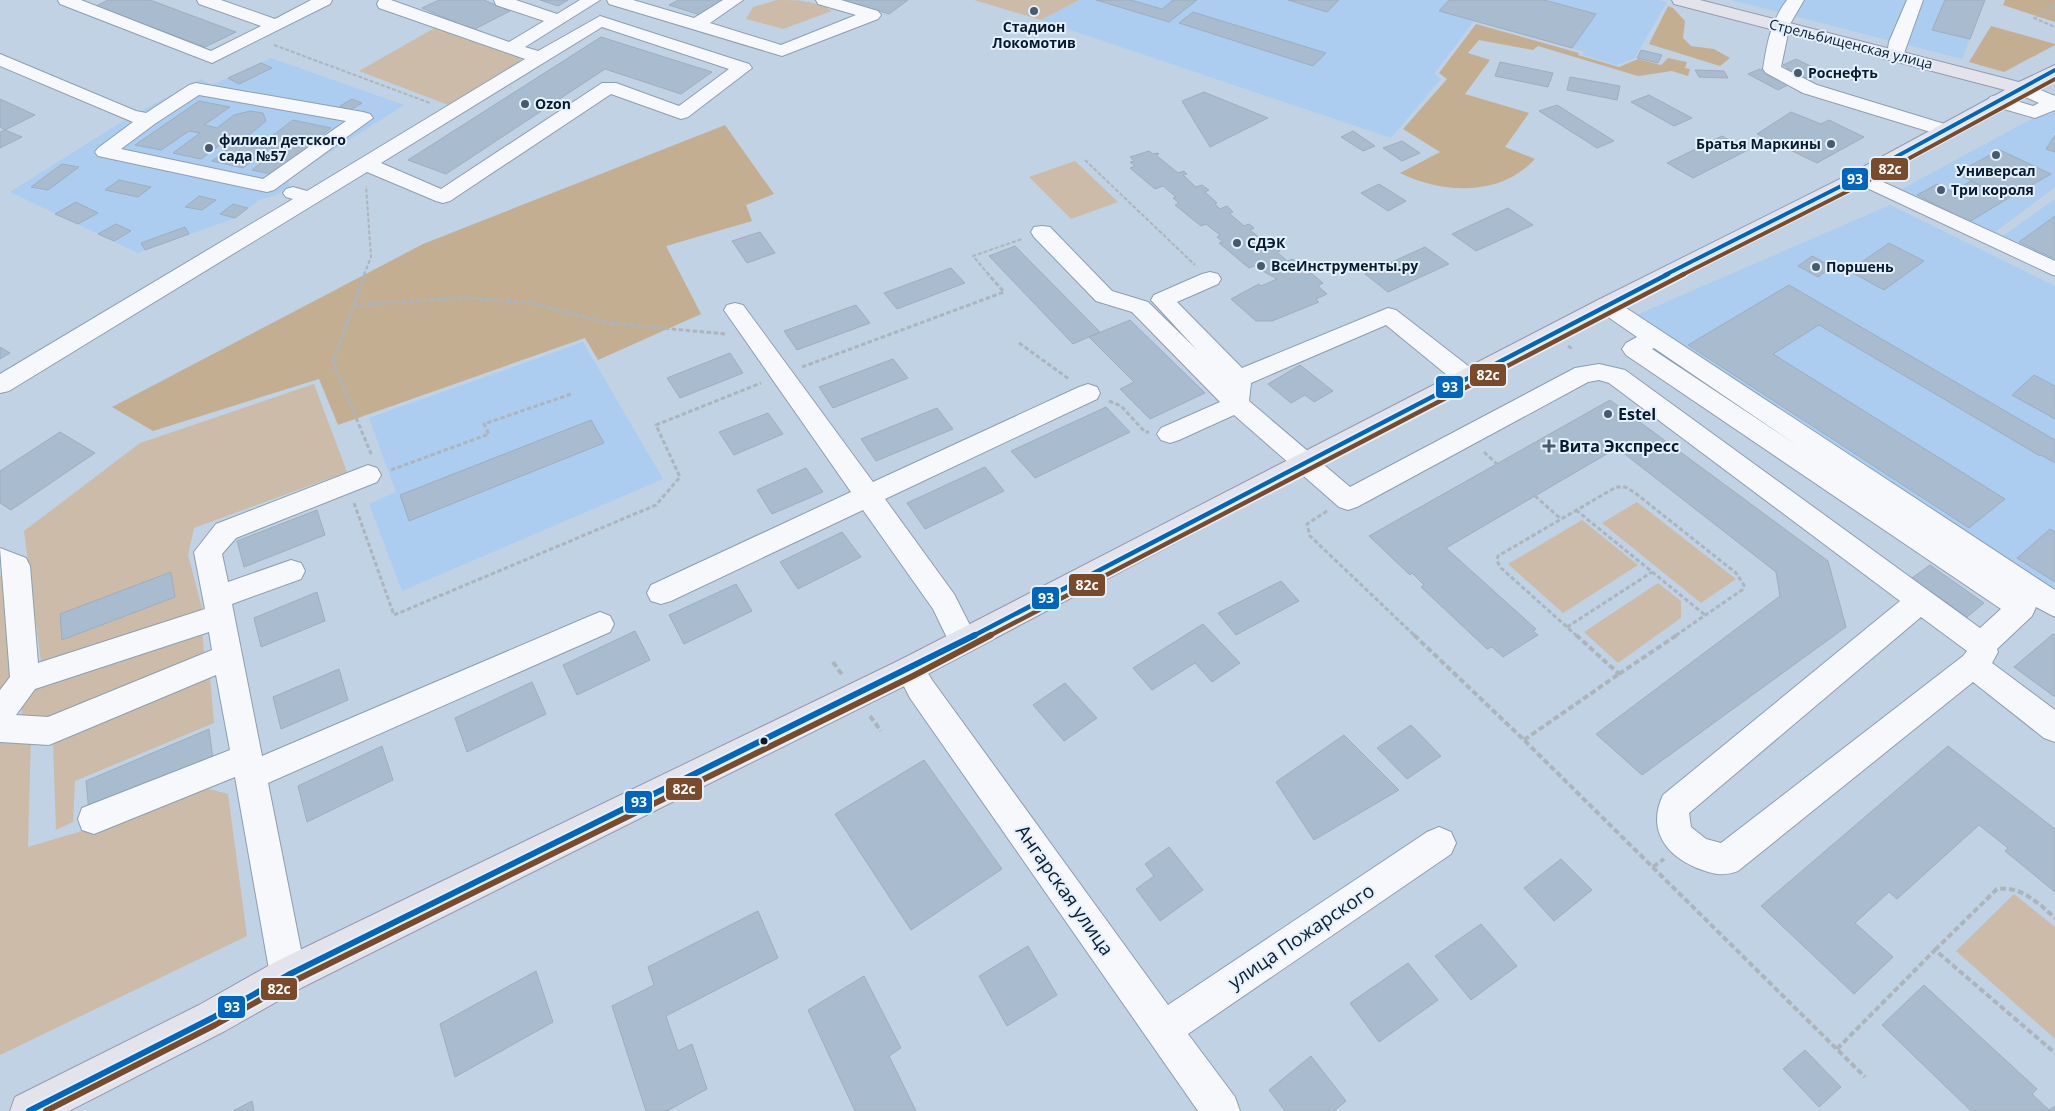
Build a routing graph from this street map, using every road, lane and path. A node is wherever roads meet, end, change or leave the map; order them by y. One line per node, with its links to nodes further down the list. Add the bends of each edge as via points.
1 (66, 0): 20 (street, via 212,58)
2 (204, 0): 12 (street)
3 (324, 0): 16 (street)
4 (504, 0): 15 (street, via 502,2)
5 (592, 0): 15 (street)
6 (615, 0): 17 (street)
7 (734, 0): 17 (street)
8 (824, 0): 17 (street, via 872,15 782,51)
9 (1680, 0): 18 (main road, Стрельбищенская улица)
10 (1796, 0): 18 (street)
11 (1915, 0): 22 (street)
12 (230, 3): 16 (street)
13 (391, 3): 21 (street)
14 (2055, 5): 19 (path, via 2034,18)
15 (558, 20): 21 (street)
16 (276, 25): 20 (street)
17 (696, 25)
18 (1779, 25): 22 (main road, Стрельбищенская улица); 30 (street, via 1772,69 1810,89)
19 (2055, 27)
20 (252, 37): 28 (path)
21 (511, 48): 23 (street)
22 (1896, 55): 26 (main road, Стрельбищенская улица)
23 (539, 58): 28 (street); 32 (street, via 600,21 744,68 681,113 610,88 443,197)
24 (0, 59): 29 (street, via 131,116)
25 (2055, 70): 26 (main road)
26 (2021, 88): 27 (main road); 27 (street, via 2054,103 2036,112)
27 (1997, 101): 30 (main road)
28 (452, 111): 32 (street)
29 (149, 119): 34 (street, via 105,152); 34 (street, via 196,89 362,118)
30 (1944, 130): 33 (main road)
31 (1085, 160): 38 (path)
32 (365, 164): 35 (street); 40 (path, via 371,257)
33 (1859, 177): 37 (street); 39 (main road)
34 (267, 186): 35 (street)
35 (310, 198): 47 (street)
36 (1042, 232): 45 (path, via 973,256 1004,292); 48 (street, via 1104,296 1140,307)
37 (2055, 269)
38 (1210, 279): 48 (street, via 1162,300)
39 (1606, 305): 43 (street); 46 (main road)
40 (353, 306): 42 (path, via 466,298 522,302 607,323); 53 (path, via 333,362)
41 (735, 310): 42 (street)
42 (754, 336): 45 (street)
43 (1644, 344): 44 (street); 64 (street)
44 (1599, 372): 56 (street, via 1583,374); 63 (street, via 1617,376)
45 (781, 374): 53 (path, via 656,425 680,476 656,505 394,615 353,505); 55 (street)
46 (1467, 378): 48 (street, via 1388,315); 52 (main road)
47 (0, 384)
48 (1238, 392): 51 (street); 52 (street)
49 (1088, 393): 55 (street)
50 (571, 394): 53 (path, via 484,424 489,434)
51 (1170, 434)
52 (1304, 463): 56 (street); 69 (main road)
53 (378, 473): 65 (street, via 226,531 208,552)
54 (1536, 496): 58 (path)
55 (868, 497): 62 (street); 69 (street, via 944,602)
56 (1348, 500): 78 (path, via 1309,521 1306,530 1310,536)
57 (1576, 510): 58 (path); 61 (path); 66 (path, via 1616,487 1625,487 1736,573 1742,579 1742,590)
58 (1561, 519): 68 (path, via 1498,556 1497,561)
59 (0, 559): 74 (street, via 16,566)
60 (291, 571): 65 (street)
61 (1652, 572): 66 (path); 68 (path)
62 (661, 593)
63 (1921, 600): 70 (street); 70 (street, via 1674,806 1671,818 1678,837 1692,851 1704,858 1726,860)
64 (2039, 602): 70 (street)
65 (218, 607): 71 (street); 74 (street)
66 (1705, 615): 73 (path)
67 (600, 624): 79 (street)
68 (1567, 627): 73 (path)
69 (963, 641): 72 (main road)
70 (1977, 655): 77 (street)
71 (228, 657): 76 (street, via 49,731); 79 (street)
72 (910, 668): 84 (main road); 85 (street, Ангарская улица, via 921,689)
73 (1620, 675): 78 (path)
74 (25, 680): 75 (street)
75 (0, 713)
76 (0, 728)
77 (2055, 728)
78 (1524, 740): 86 (path)
79 (248, 767): 80 (street); 84 (street)
80 (94, 819)
81 (1439, 843): 85 (street, улица Пожарского)
82 (2055, 918): 83 (path, via 2021,891 2006,886 1997,889)
83 (1935, 950): 86 (path); 87 (path)
84 (288, 976): 89 (main road)
85 (1164, 1029): 92 (street, Ангарская улица)
86 (1837, 1050): 88 (path)
87 (2055, 1053)
88 (1865, 1077)
89 (79, 1086): 90 (main road); 91 (main road)
90 (29, 1111)
91 (51, 1111)
92 (1221, 1111)

